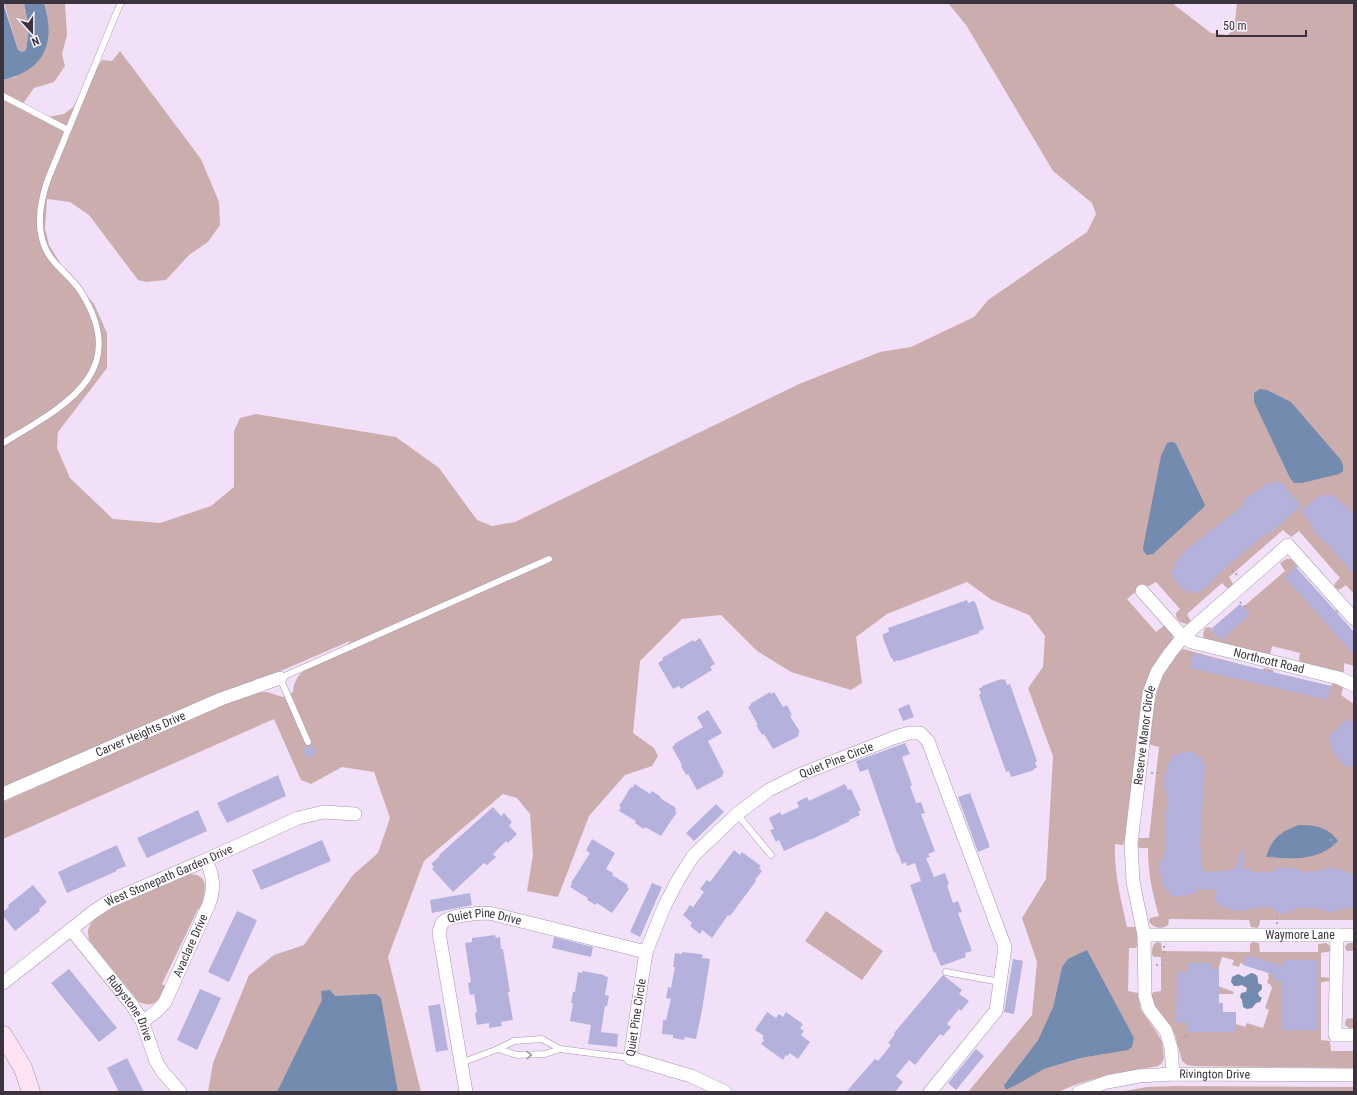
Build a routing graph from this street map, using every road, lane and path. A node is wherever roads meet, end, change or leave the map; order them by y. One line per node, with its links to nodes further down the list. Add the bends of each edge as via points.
1 (121, 3): 3 (lane)
2 (3, 96): 3 (lane)
3 (68, 130): 4 (lane, via 42,197 40,226 44,245 55,263 80,290 95,318 99,348 97,363 76,394 62,407)
4 (3, 443)
5 (549, 559): 9 (lane)
6 (1142, 591): 8 (street)
7 (1354, 619): 8 (street, Reserve Manor Circle, via 1288,545)
8 (1183, 637): 10 (street, Northcott Road, via 1195,643 1339,678); 22 (street, Reserve Manor Circle, via 1157,672 1149,693 1131,843 1133,882)
9 (280, 678): 11 (lane); 12 (street, Carver Heights Drive, via 221,699)
10 (1354, 686)
11 (308, 742)
12 (3, 794)
13 (355, 814): 20 (street, West Stonepath Garden Drive, via 324,812 298,818)
14 (737, 814): 18 (lane); 25 (street, Quiet Pine Circle, via 693,856 664,907); 27 (street, Quiet Pine Circle, via 769,790 799,775 904,734 920,733 928,741 1005,947)
15 (1330, 839): 16 (path)
16 (1334, 844)
17 (1273, 853): 19 (path)
18 (771, 855)
19 (1272, 858)
20 (206, 860): 21 (street, West Stonepath Garden Drive, via 110,901); 29 (street, Avaclare Drive, via 212,873 213,885 209,904 165,1002 155,1013)
21 (71, 929): 28 (street, West Stonepath Garden Drive); 29 (street, Rubystone Drive)
22 (1144, 935): 23 (street, Waymore Lane); 38 (street, Reserve Manor Circle, via 1145,996 1149,1009 1166,1031 1171,1048)
23 (1337, 935): 24 (street); 32 (street, Waymore Lane, via 1335,1035)
24 (1354, 935)
25 (646, 952): 36 (street, Quiet Pine Circle); 37 (street, Quiet Pine Drive, via 489,913 446,920 442,923 439,933)
26 (946, 972): 27 (lane)
27 (1000, 982): 45 (street, Quiet Pine Circle, via 996,1011)
28 (3, 983)
29 (142, 1021): 42 (street, Rubystone Drive, via 156,1061)
30 (1189, 1032): 33 (path, via 1185,1037)
31 (3, 1035): 41 (street, via 23,1068)
32 (1354, 1035)
33 (1178, 1039)
34 (498, 1049): 35 (lane, one-way to 35, via 517,1055 545,1054); 35 (lane, via 514,1041 542,1039); 37 (lane)
35 (560, 1049): 36 (lane)
36 (630, 1058): 44 (street, Quiet Pine Circle, via 691,1076)
37 (461, 1063): 43 (street, Quiet Pine Drive)
38 (1173, 1074): 39 (street, Rivington Drive); 40 (street, Rivington Drive, via 1106,1082)
39 (1354, 1075)
40 (1086, 1091)
41 (31, 1092)
42 (180, 1092)
43 (466, 1092)
44 (724, 1092)
45 (930, 1092)

